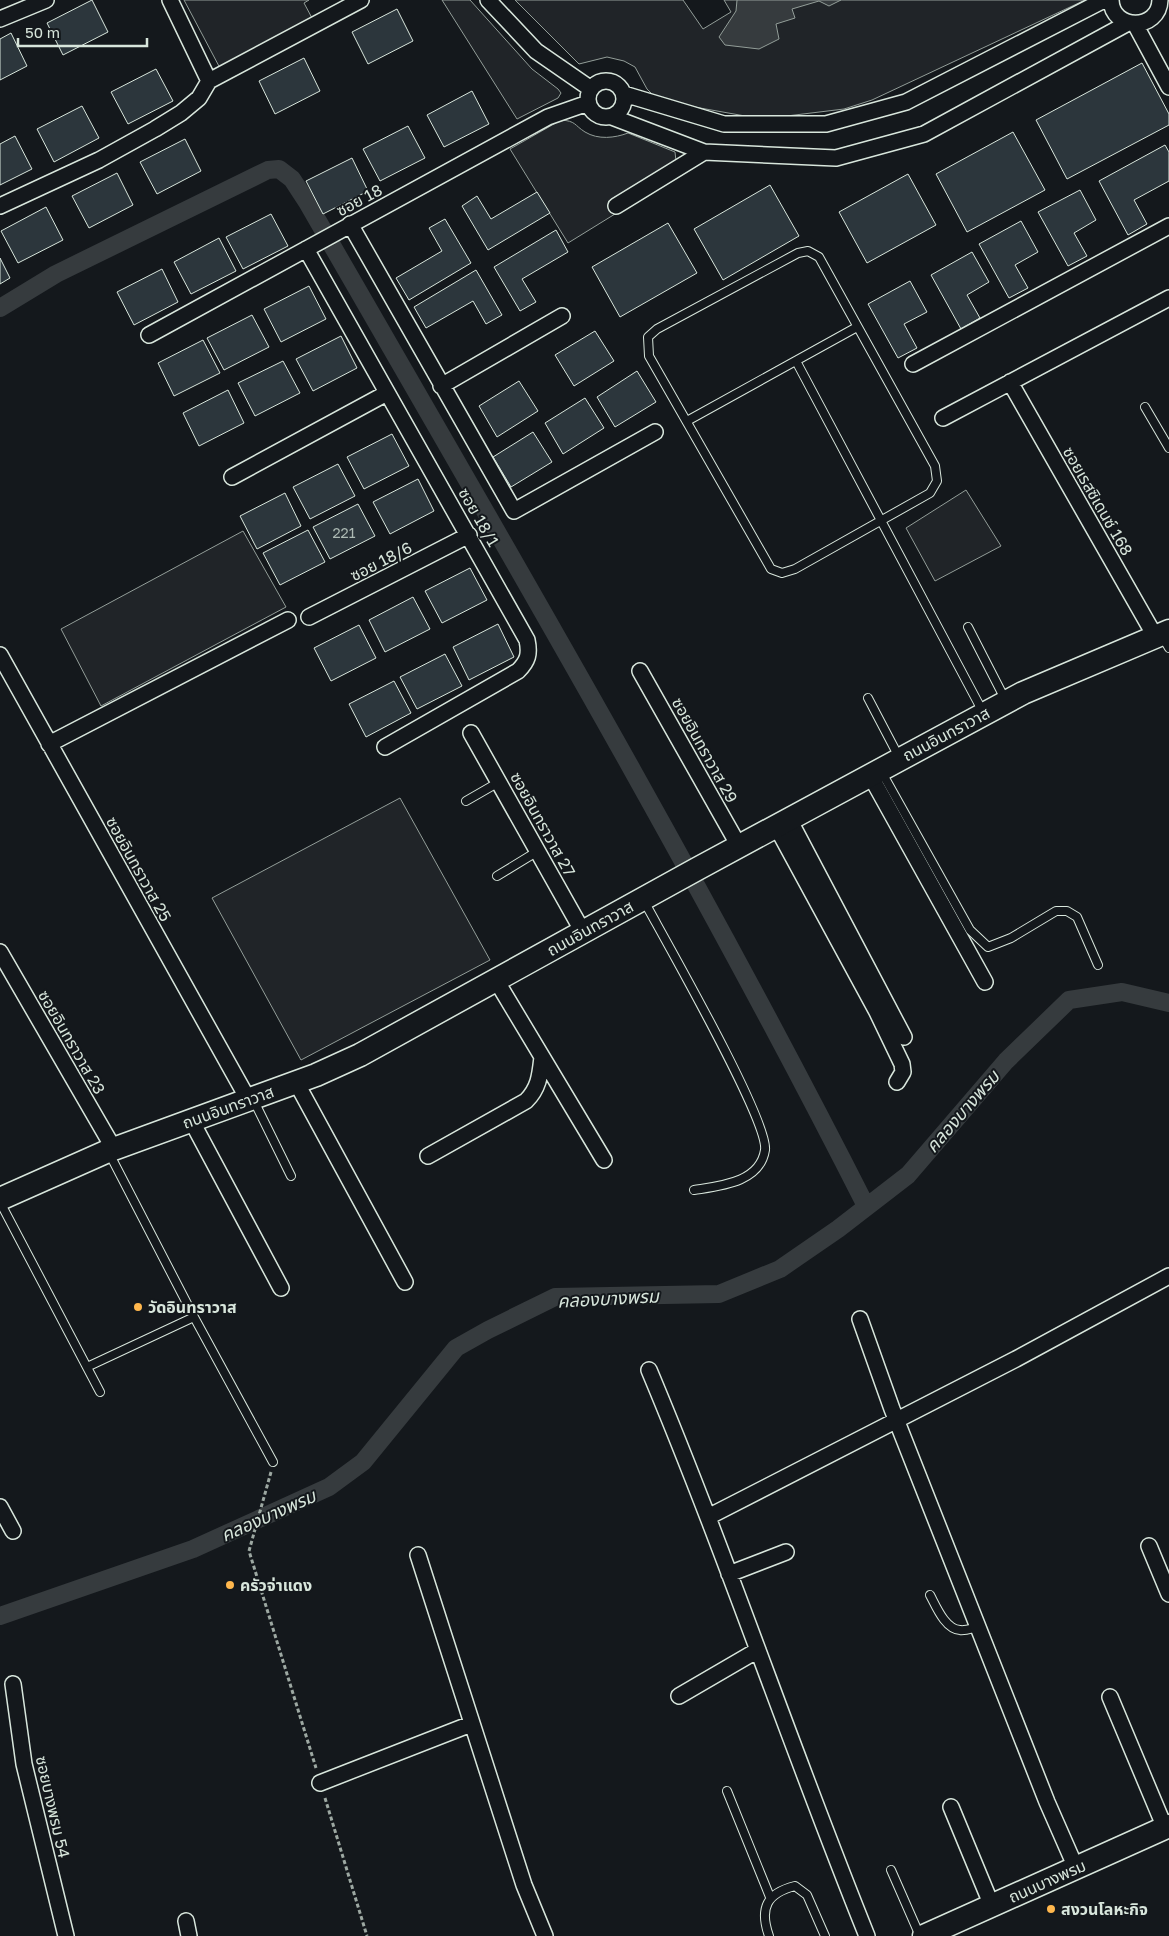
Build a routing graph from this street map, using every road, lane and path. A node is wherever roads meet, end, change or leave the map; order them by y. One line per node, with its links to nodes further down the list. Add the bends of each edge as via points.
1 (46, 0): 8 (street)
2 (170, 0): 10 (street)
3 (361, 0): 10 (street)
4 (488, 0): 13 (street, via 536,51)
5 (1104, 0): 12 (street, via 906,102 826,124 724,124)
6 (1111, 0): 9 (street, via 1117,16)
7 (1162, 6): 9 (street, via 1143,23)
8 (0, 20)
9 (1131, 24): 11 (street); 15 (street, via 924,134 836,158)
10 (209, 81): 16 (street, via 200,98 156,129 99,160)
11 (1169, 87)
12 (624, 94): 13 (street, via 617,84 606,80 595,84); 14 (street, via 624,105)
13 (590, 96): 14 (street, via 595,114); 19 (street, ซอย 18)
14 (612, 117): 15 (street)
15 (704, 152): 17 (street)
16 (0, 206)
17 (616, 206)
18 (1169, 226): 26 (street)
19 (346, 227): 20 (street, ซอย 18); 28 (street)
20 (311, 246): 24 (street, ซอย 18); 29 (street, ซอย 18/1)
21 (1169, 298): 27 (street)
22 (562, 316): 28 (street)
23 (857, 327): 25 (lane); 32 (lane, via 819,257 808,251 798,252 656,329 648,337 649,356); 36 (lane, via 934,466 937,481 930,493)
24 (149, 334)
25 (796, 361): 32 (lane); 36 (lane)
26 (913, 364)
27 (1010, 382): 31 (street); 41 (street, ซอยเรสซิเดนซ์ 168)
28 (442, 386): 33 (street, via 514,511)
29 (387, 393): 35 (street); 37 (street, ซอย 18/1)
30 (1145, 407): 34 (lane)
31 (943, 418)
32 (687, 421): 36 (lane, via 771,569 782,573 795,569)
33 (655, 432)
34 (1169, 448)
35 (232, 477)
36 (882, 522): 46 (lane)
37 (469, 536): 38 (street, ซอย 18/6); 49 (street, ซอย 18/1, via 527,640 527,662 518,671)
38 (309, 617)
39 (288, 620): 48 (street)
40 (968, 627): 45 (lane)
41 (1164, 637): 45 (street, ถนนอินทราวาส)
42 (0, 655): 48 (street, ซอยอินทราวาส 25)
43 (640, 671): 55 (street, ซอยอินทราวาส 29)
44 (868, 698): 50 (lane)
45 (1007, 701): 46 (street, ถนนอินทราวาส)
46 (984, 714): 50 (street, ถนนอินทราวาส)
47 (472, 733): 52 (street, ซอยอินทราวาส 27)
48 (49, 744): 68 (street, ซอยอินทราวาส 25)
49 (385, 747)
50 (900, 759): 51 (street, ถนนอินทราวาส)
51 (875, 772): 54 (street, ถนนอินทราวาส); 61 (lane, via 970,930 980,941 988,946 1011,938 1056,911 1067,911 1077,917); 63 (street)
52 (499, 782): 53 (lane); 56 (street, ซอยอินทราวาส 27)
53 (466, 801)
54 (782, 822): 55 (street, ถนนอินทราวาส); 64 (street); 67 (street, via 902,1064)
55 (739, 846): 58 (street, ถนนอินทราวาส)
56 (538, 851): 57 (lane); 59 (street, ซอยอินทราวาส 27)
57 (496, 876)
58 (643, 899): 59 (street, ถนนอินทราวาส); 74 (lane, via 753,1108 765,1149 760,1162 745,1177 730,1185)
59 (583, 932): 62 (street, ถนนอินทราวาส)
60 (0, 952): 70 (street, ซอยอินทราวาส 23)
61 (1098, 965)
62 (496, 980): 65 (street); 66 (street, ถนนอินทราวาส, via 360,1056)
63 (985, 982)
64 (904, 1037)
65 (542, 1058): 71 (street, via 535,1092 526,1101); 72 (street)
66 (296, 1082): 68 (street, ถนนอินทราวาส); 77 (street)
67 (897, 1082)
68 (250, 1098): 69 (street, ถนนอินทราวาส); 73 (lane)
69 (191, 1120): 70 (street, ถนนอินทราวาส); 78 (street)
70 (111, 1150): 75 (street, ถนนอินทราวาส); 79 (lane)
71 (428, 1156)
72 (604, 1160)
73 (291, 1176)
74 (694, 1190)
75 (0, 1200): 81 (lane)
76 (1169, 1276): 84 (street, via 1016,1359)
77 (405, 1282)
78 (281, 1288)
79 (194, 1316): 81 (lane); 85 (lane)
80 (860, 1319): 84 (street)
81 (87, 1367): 83 (lane)
82 (649, 1370): 87 (street)
83 (100, 1392)
84 (896, 1419): 87 (street); 95 (street)
85 (273, 1465): 101 (path, via 249,1550)
86 (0, 1507): 88 (street)
87 (708, 1517): 92 (street)
88 (13, 1531)
89 (1149, 1546): 93 (street)
90 (786, 1552): 92 (street)
91 (418, 1555): 100 (street)
92 (729, 1574): 96 (street)
93 (1169, 1594)
94 (930, 1595): 95 (lane, via 951,1626 959,1631)
95 (980, 1627): 105 (street, via 1047,1802)
96 (758, 1650): 98 (street); 115 (street)
97 (13, 1684): 110 (street, ซอยบางพรม 54, via 24,1764)
98 (679, 1696)
99 (1110, 1697): 104 (street)
100 (471, 1724): 101 (street); 112 (street, via 524,1885)
101 (320, 1783): 111 (path)
102 (727, 1792): 107 (lane)
103 (951, 1807): 108 (street)
104 (1167, 1827): 105 (street, ถนนบางพรม)
105 (1076, 1868): 108 (street, ถนนบางพรม)
106 (891, 1870): 109 (lane)
107 (770, 1897): 113 (lane, via 764,1912); 114 (lane, via 795,1886 807,1895)
108 (992, 1906): 109 (street, ถนนบางพรม)
109 (931, 1935)
110 (66, 1936)
111 (367, 1936)
112 (545, 1936)
113 (769, 1936)
114 (825, 1936)
115 (867, 1936)

